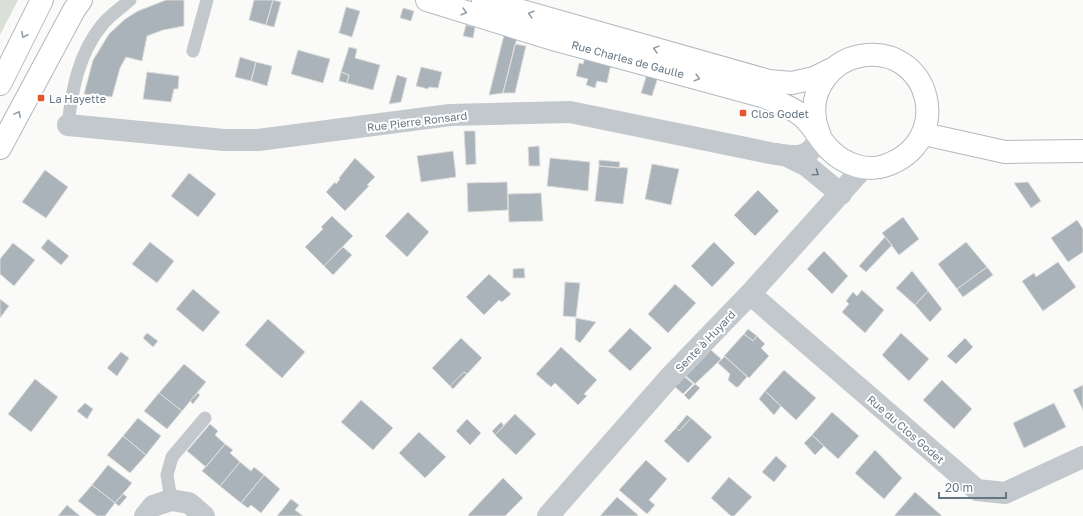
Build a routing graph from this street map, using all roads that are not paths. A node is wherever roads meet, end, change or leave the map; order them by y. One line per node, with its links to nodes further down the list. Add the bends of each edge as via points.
1 (42, 0): 9 (street, one-way to 9)
2 (81, 0): 13 (street, one-way to 2)
3 (130, 0): 10 (lane, via 103,24 81,58 71,98)
4 (207, 0): 7 (lane)
5 (427, 0): 12 (street, Rue Charles de Gaulle, one-way to 12, via 556,40 765,96 802,116)
6 (494, 1): 8 (street, Rue Charles de Gaulle, one-way to 6, via 814,78 792,83 769,81 562,24)
7 (193, 51)
8 (835, 67): 11 (street, via 851,58 870,54 889,57 905,65 918,79 926,97 928,115); 12 (street, via 822,81 815,99 814,118)
9 (0, 84)
10 (68, 125): 15 (street, Rue Pierre Ronsard, via 224,140 258,140 450,116 570,112)
11 (924, 134): 14 (street, via 1005,152); 16 (street, via 914,149 899,161 882,167)
12 (820, 136): 15 (street, Rue Pierre Ronsard, via 808,153 798,157); 16 (street, via 840,158)
13 (0, 148)
14 (1083, 151)
15 (787, 156): 17 (street, Rue Pierre Ronsard, one-way to 17, via 807,166)
16 (863, 168): 17 (street, Sente à Huyard)
17 (841, 194): 18 (street, Sente à Huyard)
18 (750, 294): 20 (street, Rue du Clos Godet, via 977,490 1005,493); 24 (street, Sente à Huyard, via 669,378)
19 (205, 418): 21 (lane, via 172,457 167,475)
20 (1083, 457)
21 (171, 500): 22 (street, via 153,506); 23 (street, via 189,504)
22 (145, 516)
23 (204, 516)
24 (548, 516)

